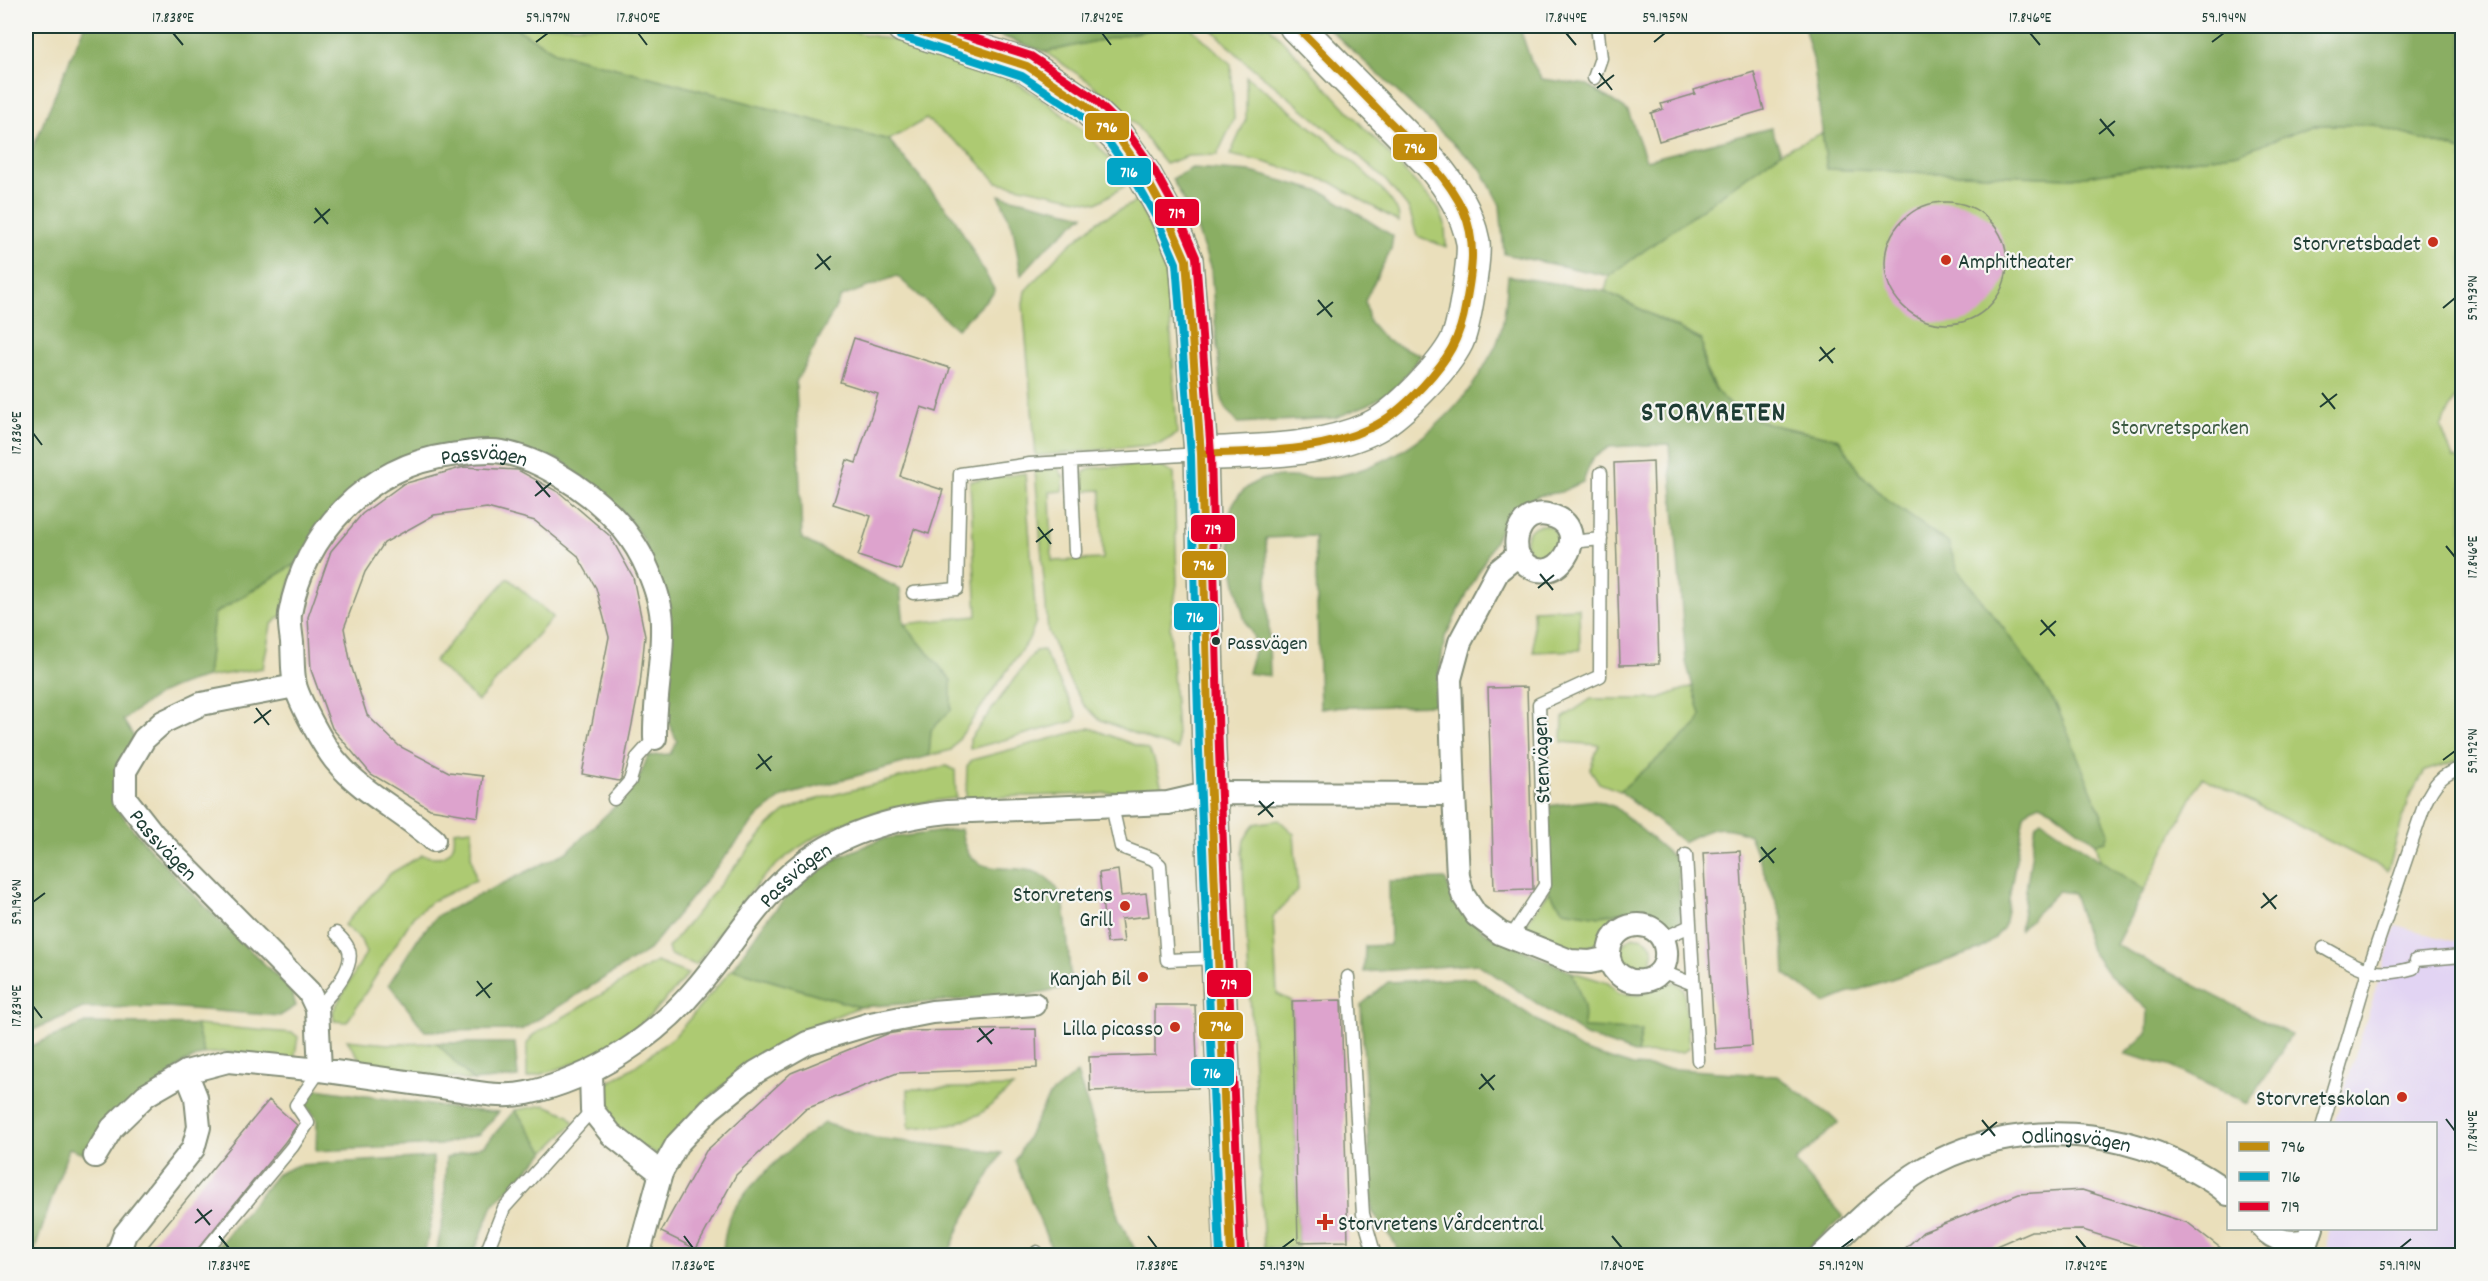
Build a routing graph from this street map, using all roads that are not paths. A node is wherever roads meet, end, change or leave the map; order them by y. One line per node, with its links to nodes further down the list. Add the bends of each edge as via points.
1 (903, 26): 5 (street, via 1027,66 1084,104 1118,137 1149,183 1186,260)
2 (1296, 26): 5 (street, via 1431,163 1465,212 1472,257 1457,341 1411,398 1373,428 1320,446)
3 (1597, 26): 4 (lane, via 1601,58)
4 (1594, 78)
5 (1201, 454): 6 (lane); 16 (street)
6 (1071, 462): 10 (lane); 12 (lane, via 960,474 957,589)
7 (1601, 473): 8 (lane, Stenvägen)
8 (1601, 539): 9 (lane); 24 (lane, Stenvägen, via 1600,676 1539,704 1545,885)
9 (1571, 542): 11 (street, via 1562,563 1548,570 1533,568); 11 (street, via 1570,533 1560,520 1534,515 1526,520 1515,539)
10 (1076, 552)
11 (1518, 555): 17 (street, via 1498,571 1460,642 1450,679)
12 (913, 593)
13 (296, 686): 14 (street, Passvägen, via 290,616 302,568 326,529 349,503 378,481 411,465 434,457 500,451 550,469 599,502 635,544 663,622); 20 (street, Passvägen, via 334,759 366,791 412,820); 35 (street, Passvägen, via 201,704 163,722 144,739 125,771 125,798 154,835 309,992)
14 (655, 738): 18 (lane, via 638,758 630,781)
15 (2463, 768): 31 (lane, via 2434,783)
16 (1211, 793): 17 (street); 19 (street, Passvägen, via 1168,803); 28 (street)
17 (1454, 794): 24 (street, via 1458,876 1463,895 1476,915)
18 (614, 799)
19 (1112, 806): 28 (lane, via 1121,847 1160,865 1167,960); 39 (street, Passvägen, via 915,815 850,836 788,876 760,905 697,987 656,1030)
20 (434, 840)
21 (1686, 855): 22 (lane)
22 (1690, 926): 25 (lane); 33 (lane)
23 (336, 933): 35 (lane, via 348,946 350,956 333,991)
24 (1511, 938): 29 (street, via 1570,961)
25 (1662, 939): 29 (street, via 1647,926 1627,926 1613,938); 30 (street, via 1666,957)
26 (2324, 948): 31 (lane)
27 (2463, 956): 31 (lane, via 2415,964 2391,974)
28 (1218, 958): 51 (street)
29 (1609, 958): 30 (street, via 1616,974 1633,982 1647,981)
30 (1661, 970): 33 (lane)
31 (2368, 971): 41 (lane)
32 (1348, 977): 52 (lane, via 1363,1214)
33 (1694, 984): 36 (lane)
34 (1034, 1004): 43 (street, via 932,1012 870,1024 807,1043 756,1072 711,1109 677,1144)
35 (317, 1009): 37 (street, Passvägen)
36 (1698, 1060)
37 (320, 1070): 38 (street, Passvägen, via 228,1061); 39 (street, Passvägen, via 495,1095 527,1093); 48 (lane, via 296,1105 308,1123)
38 (186, 1072): 42 (street, Passvägen, via 146,1095 112,1128); 47 (street, via 196,1097 199,1127 194,1149 125,1234)
39 (591, 1072): 40 (street)
40 (592, 1110): 43 (street, via 611,1134); 49 (lane, via 504,1208)
41 (2324, 1122)
42 (95, 1156)
43 (661, 1173): 50 (street)
44 (2225, 1188): 53 (street, Odlingsvägen, via 2165,1155 2125,1142 2055,1133 2009,1137 1958,1152 1924,1169)
45 (2265, 1230): 46 (street, via 2271,1237 2285,1241)
46 (2310, 1241)
47 (117, 1256)
48 (201, 1256)
49 (485, 1256)
50 (638, 1256)
51 (1231, 1256)
52 (1375, 1256)
53 (1821, 1256)

